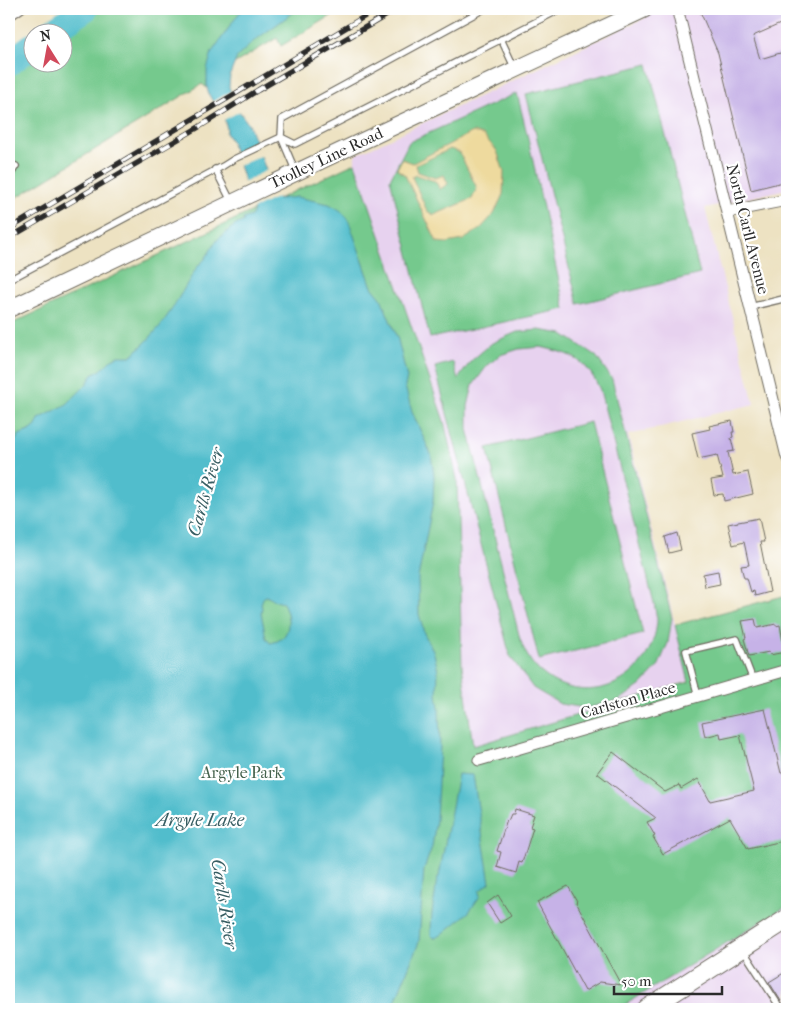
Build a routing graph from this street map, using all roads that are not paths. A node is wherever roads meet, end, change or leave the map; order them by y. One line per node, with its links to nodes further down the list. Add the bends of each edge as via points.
1 (22, 9): 6 (lane)
2 (484, 9): 9 (lane, via 282,119)
3 (560, 9): 7 (lane)
4 (645, 9): 8 (main road, Trolley Line Road)
5 (678, 9): 16 (street, North Carll Avenue)
6 (9, 18)
7 (501, 39): 8 (lane); 9 (lane, via 294,144)
8 (515, 69): 12 (main road, Trolley Line Road)
9 (281, 137): 11 (lane); 12 (lane)
10 (16, 166): 13 (lane)
11 (215, 169): 14 (lane); 17 (lane)
12 (296, 172): 14 (main road, Trolley Line Road)
13 (9, 177)
14 (238, 200): 20 (main road, Trolley Line Road)
15 (787, 200): 16 (street)
16 (727, 212): 19 (street, North Carll Avenue)
17 (9, 280)
18 (787, 298): 19 (lane)
19 (750, 308): 21 (street, North Carll Avenue)
20 (9, 309)
21 (787, 458)
22 (787, 670): 23 (street, Carlston Place)
23 (753, 680): 24 (street, Carlston Place); 24 (lane, via 737,639 686,652)
24 (698, 696): 25 (street, Carlston Place)
25 (478, 760)
26 (787, 919): 27 (main road)
27 (741, 948): 28 (main road); 29 (lane)
28 (647, 1009)
29 (781, 1009)

